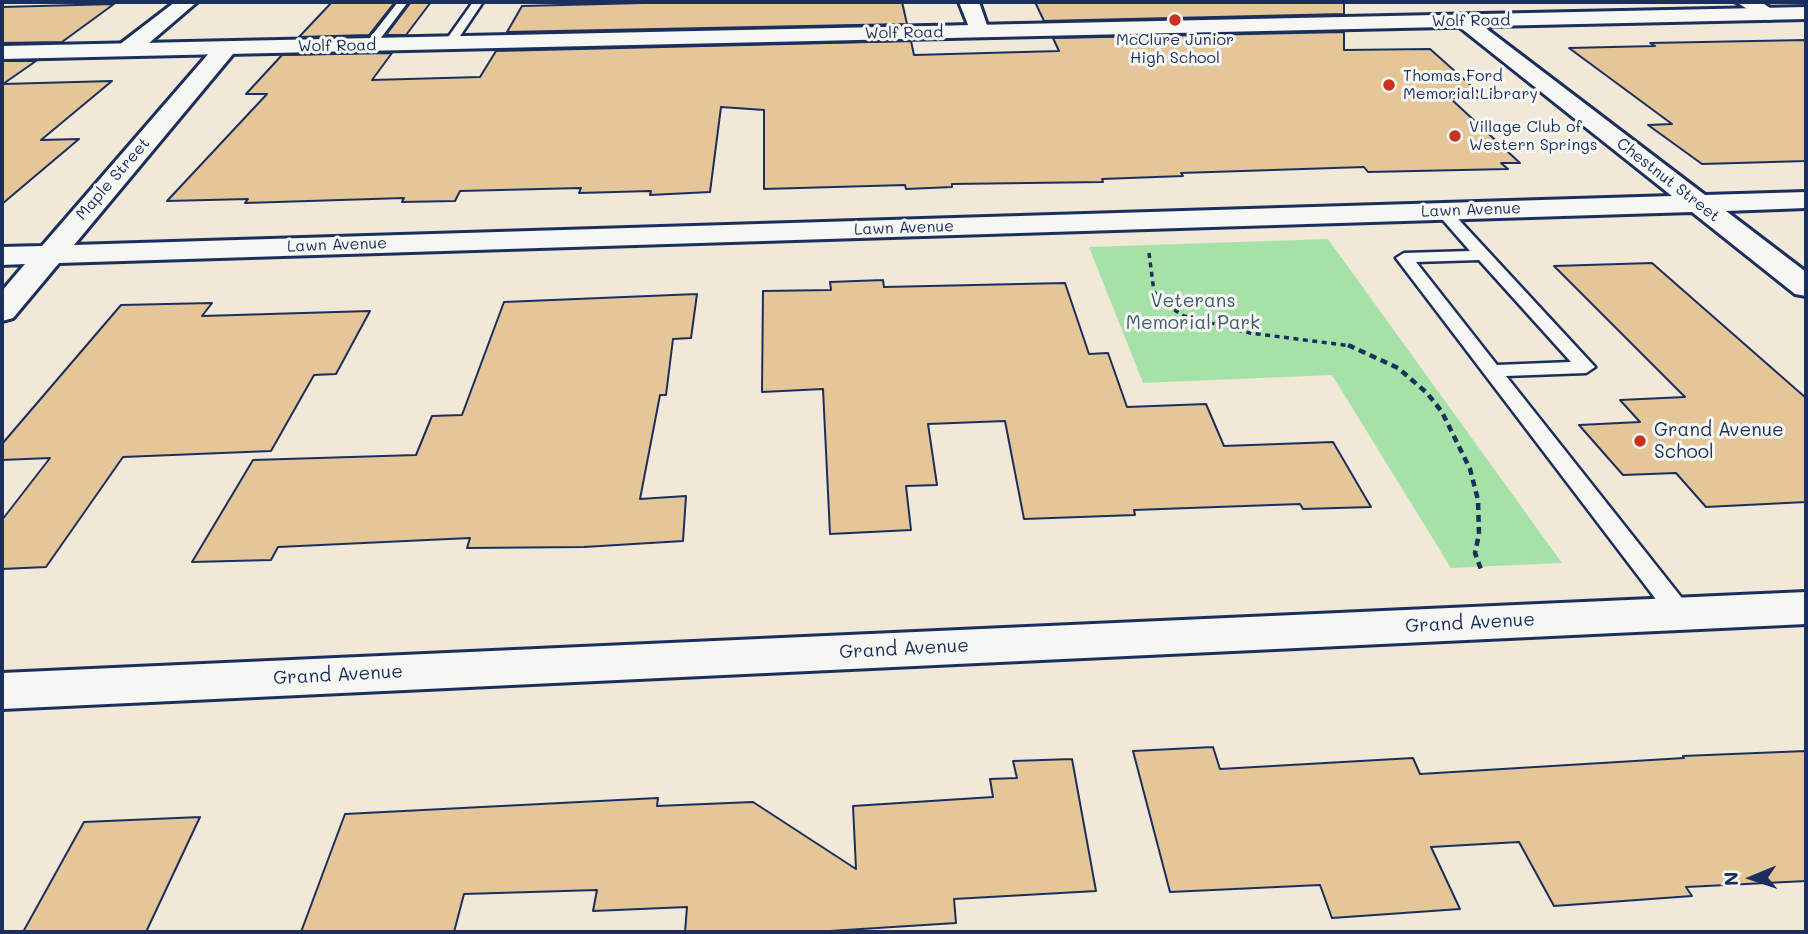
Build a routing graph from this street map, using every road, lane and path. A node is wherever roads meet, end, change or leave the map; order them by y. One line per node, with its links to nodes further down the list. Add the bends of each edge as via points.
1 (187, 2): 13 (street)
2 (403, 2): 11 (lane)
3 (478, 2): 10 (lane)
4 (969, 2): 9 (street)
5 (1746, 2): 7 (street)
6 (1806, 13): 7 (street, Wolf Road)
7 (1769, 14): 8 (street, Wolf Road)
8 (1464, 21): 9 (street, Wolf Road); 16 (street, Chestnut Street)
9 (979, 31): 10 (street, Wolf Road)
10 (450, 43): 11 (street, Wolf Road)
11 (370, 45): 12 (street, Wolf Road)
12 (225, 49): 13 (street, Wolf Road); 19 (street, Maple Street)
13 (127, 50): 14 (street, Wolf Road)
14 (2, 53)
15 (1806, 200): 16 (street, Lawn Avenue)
16 (1698, 203): 17 (street, Lawn Avenue); 22 (street, Chestnut Street)
17 (1443, 211): 19 (street, Lawn Avenue); 21 (lane)
18 (1147, 250): 25 (path, via 1154,292 1184,316 1250,333 1347,344 1398,368 1427,393 1448,422 1470,469 1478,500 1475,553)
19 (48, 254): 20 (street, Lawn Avenue); 23 (street, Maple Street)
20 (2, 256)
21 (1483, 256): 24 (lane, via 1404,258); 24 (lane, via 1586,367)
22 (1806, 287)
23 (2, 311)
24 (1491, 371): 27 (lane)
25 (1482, 572)
26 (1806, 608): 27 (street, Grand Avenue)
27 (1680, 613): 28 (street, Grand Avenue)
28 (2, 691)

